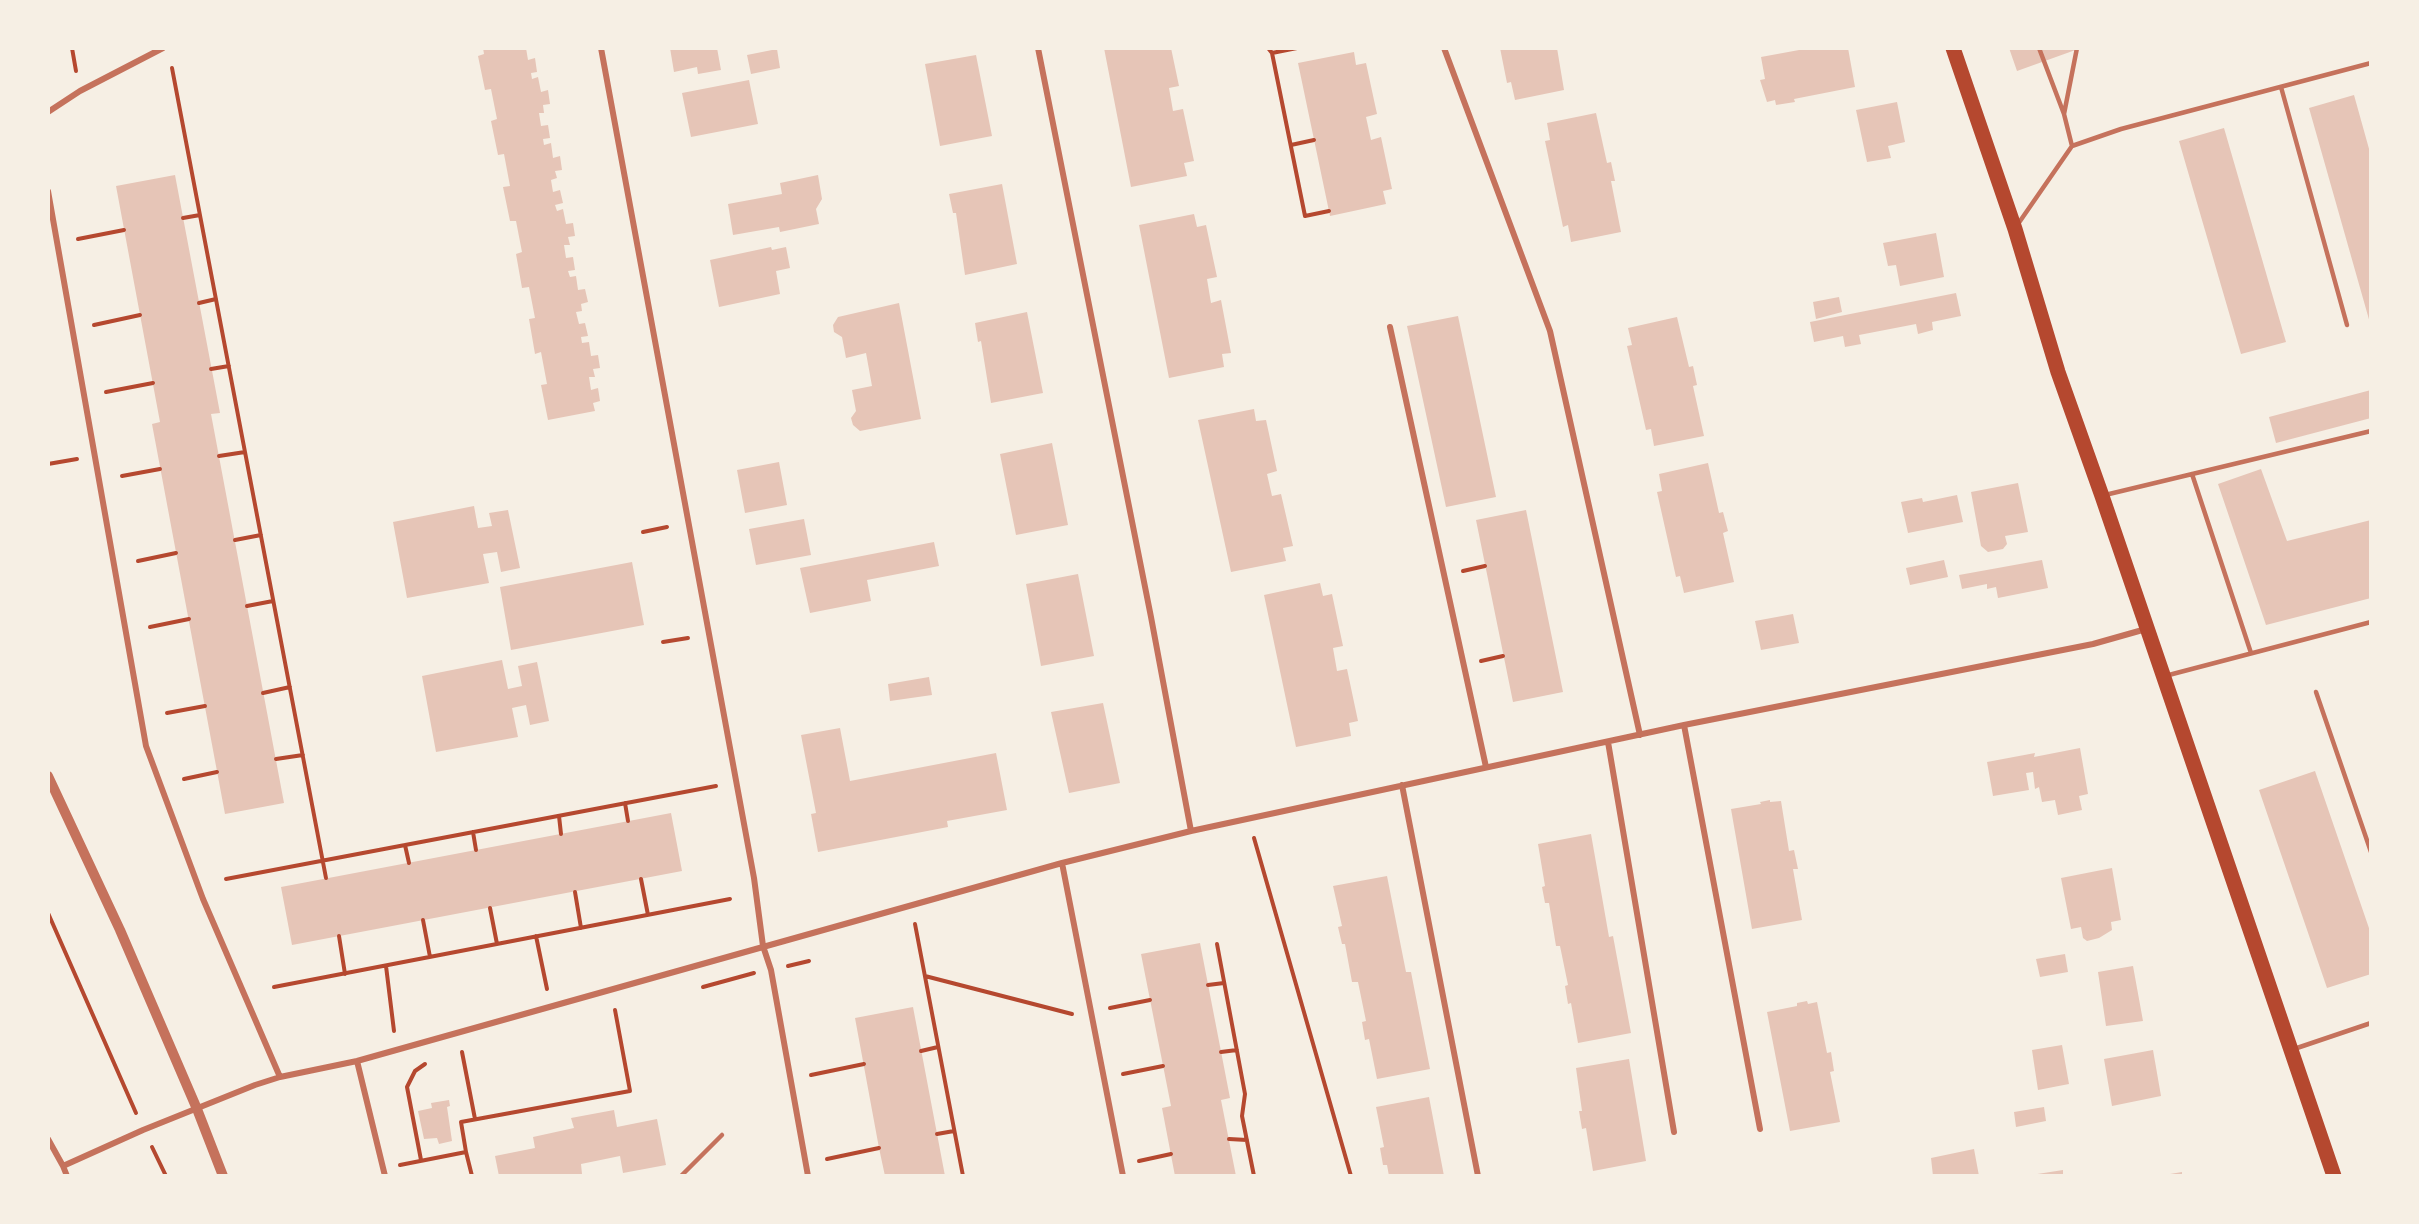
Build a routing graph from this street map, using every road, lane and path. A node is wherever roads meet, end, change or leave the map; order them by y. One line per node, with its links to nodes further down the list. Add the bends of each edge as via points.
1 (163, 48): 14 (street)
2 (601, 48): 105 (street, via 752,866)
3 (1038, 48): 80 (street)
4 (1268, 48): 10 (path)
5 (1297, 48): 10 (path)
6 (1444, 48): 67 (street, via 1550,331)
7 (1953, 48): 23 (main road)
8 (2039, 48): 15 (lane)
9 (2077, 48): 15 (lane)
10 (1272, 53): 17 (path)
11 (2371, 63): 13 (lane)
12 (172, 68): 21 (path)
13 (2281, 87): 18 (lane, via 2121,129); 30 (lane)
14 (48, 112)
15 (2064, 114): 18 (lane)
16 (1314, 140): 17 (path)
17 (1291, 145): 20 (path, via 1305,216)
18 (2072, 146): 23 (lane)
19 (48, 190): 38 (street)
20 (1329, 211)
21 (200, 215): 22 (path); 26 (path)
22 (183, 218)
23 (2015, 229): 44 (main road, via 2058,372)
24 (124, 231): 25 (path)
25 (78, 239)
26 (216, 300): 27 (path); 32 (path)
27 (199, 303)
28 (140, 315): 29 (path)
29 (94, 325)
30 (2348, 325)
31 (1390, 327): 71 (street)
32 (229, 366): 33 (path); 37 (path)
33 (211, 369)
34 (153, 383): 35 (path)
35 (106, 392)
36 (2371, 431): 42 (lane)
37 (245, 452): 39 (path); 47 (path)
38 (95, 455): 40 (path); 135 (street, via 146,746 203,898)
39 (219, 456)
40 (48, 464)
41 (160, 469): 43 (path)
42 (2192, 474): 44 (lane); 59 (lane)
43 (122, 476)
44 (2102, 496): 56 (main road)
45 (667, 527): 46 (path)
46 (643, 532)
47 (261, 535): 48 (path); 51 (path)
48 (235, 540)
49 (176, 553): 50 (path)
50 (138, 561)
51 (273, 601): 52 (path); 61 (path)
52 (247, 606)
53 (189, 619): 55 (path)
54 (2371, 621): 59 (lane)
55 (150, 627)
56 (2146, 629): 60 (main road); 66 (street, via 2093,644)
57 (688, 638): 58 (path)
58 (663, 642)
59 (2251, 653): 60 (lane)
60 (2163, 676): 126 (main road)
61 (290, 687): 63 (path); 69 (path)
62 (2316, 692): 86 (lane)
63 (263, 693)
64 (205, 706): 65 (path)
65 (167, 713)
66 (1684, 725): 67 (street); 139 (street)
67 (1640, 735): 68 (street)
68 (1608, 742): 71 (street); 142 (street)
69 (303, 754): 70 (path); 87 (path)
70 (276, 759)
71 (1486, 767): 75 (street)
72 (218, 772): 74 (path)
73 (48, 776): 137 (street)
74 (184, 779)
75 (1402, 785): 80 (street); 166 (street)
76 (716, 786): 77 (path)
77 (625, 803): 78 (path); 79 (path)
78 (559, 816): 81 (path); 82 (path)
79 (628, 821)
80 (1191, 831): 89 (street)
81 (473, 832): 84 (path); 85 (path)
82 (561, 834)
83 (1254, 838): 165 (path)
84 (405, 845): 87 (path); 88 (path)
85 (476, 850)
86 (2371, 852)
87 (323, 860): 90 (path); 91 (path)
88 (409, 863)
89 (1062, 863): 105 (street); 121 (street)
90 (326, 878)
91 (226, 879)
92 (641, 879): 97 (path)
93 (575, 892): 100 (path)
94 (730, 898): 97 (path)
95 (490, 908): 103 (path)
96 (48, 913): 140 (path)
97 (648, 915): 100 (path)
98 (423, 920): 106 (path)
99 (915, 924): 111 (path)
100 (581, 928): 102 (path)
101 (339, 936): 110 (path)
102 (536, 936): 103 (path); 117 (path)
103 (497, 944): 106 (path)
104 (1217, 944): 112 (path)
105 (763, 946): 109 (street); 117 (street)
106 (430, 957): 108 (path)
107 (809, 961): 109 (path)
108 (386, 966): 110 (path); 124 (path)
109 (771, 970): 115 (path); 161 (street)
110 (345, 974): 114 (path)
111 (925, 976): 121 (path); 123 (path)
112 (1224, 983): 113 (path); 125 (path)
113 (1208, 985)
114 (274, 987)
115 (700, 987)
116 (1150, 1000): 121 (path)
117 (551, 1007): 124 (street)
118 (625, 1008): 119 (path)
119 (615, 1010): 120 (path); 138 (path, via 630,1091)
120 (604, 1013)
121 (1093, 1016): 136 (street)
122 (2371, 1023): 126 (lane)
123 (938, 1047): 127 (path); 141 (path)
124 (396, 1048): 131 (street)
125 (1237, 1050): 128 (path); 147 (path, via 1245,1094 1242,1116)
126 (2291, 1050): 167 (main road)
127 (921, 1051)
128 (1221, 1052)
129 (452, 1054): 138 (path, via 462,1051)
130 (430, 1060): 151 (path, via 415,1071 407,1087)
131 (357, 1061): 135 (street); 155 (street)
132 (864, 1064): 134 (path)
133 (1163, 1066): 136 (path)
134 (811, 1075)
135 (280, 1077): 137 (street)
136 (1104, 1078): 154 (street)
137 (197, 1109): 140 (street); 158 (street)
138 (475, 1119): 149 (path, via 461,1122)
139 (1760, 1129)
140 (143, 1130): 153 (street); 157 (path)
141 (954, 1131): 143 (path); 162 (path)
142 (1674, 1132)
143 (937, 1134)
144 (722, 1135): 160 (lane)
145 (48, 1139): 153 (street)
146 (1229, 1139): 147 (path)
147 (1247, 1140): 164 (path)
148 (879, 1148): 152 (path)
149 (466, 1152): 151 (path); 159 (path)
150 (1171, 1154): 154 (path)
151 (421, 1160): 155 (path)
152 (827, 1160)
153 (63, 1166): 156 (street)
154 (1121, 1166): 163 (street)
155 (385, 1173)
156 (67, 1176)
157 (166, 1176)
158 (223, 1176)
159 (472, 1176)
160 (681, 1176)
161 (808, 1176)
162 (963, 1176)
163 (1123, 1176)
164 (1254, 1176)
165 (1351, 1176)
166 (1478, 1176)
167 (2334, 1176)

